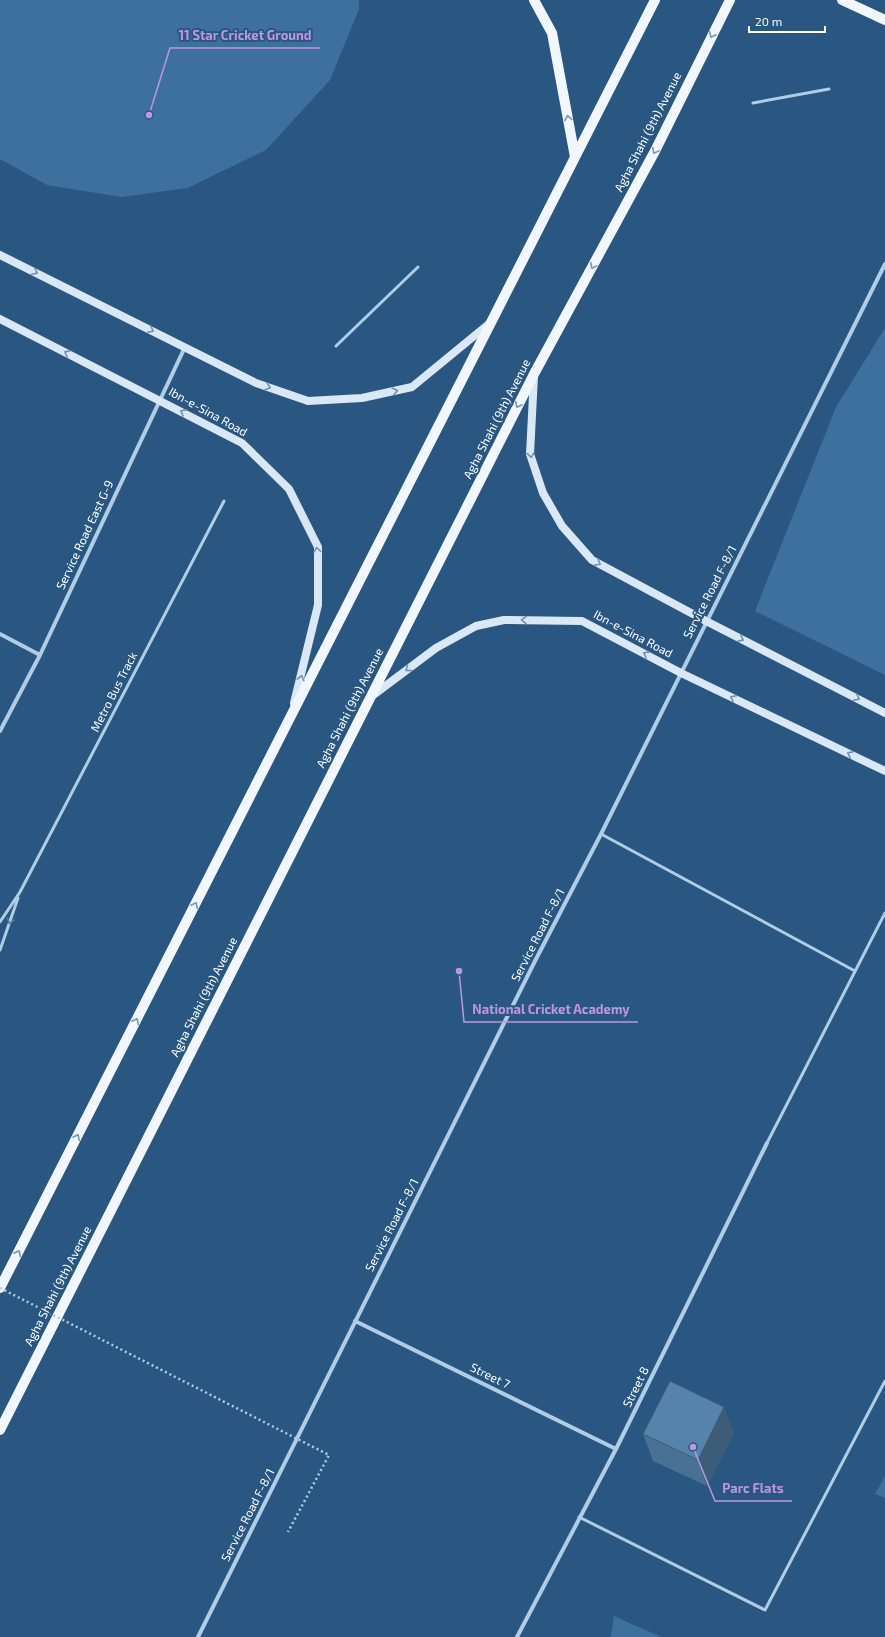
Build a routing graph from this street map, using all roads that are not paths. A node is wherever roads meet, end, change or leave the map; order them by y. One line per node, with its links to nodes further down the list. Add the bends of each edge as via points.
1 (534, 0): 8 (main road, one-way to 1, via 552,33)
2 (655, 0): 8 (main road)
3 (730, 0): 16 (main road, Agha Shahi (9th) Avenue, one-way to 16, via 655,151)
4 (842, 0): 5 (main road)
5 (885, 20)
6 (829, 89): 7 (lane)
7 (752, 103)
8 (575, 157): 13 (main road)
9 (0, 255): 15 (main road, one-way to 15)
10 (885, 264): 19 (street, Service Road F-8/1)
11 (418, 267): 14 (lane)
12 (0, 320): 17 (main road, Ibn-e-Sina Road, one-way to 12)
13 (492, 321): 15 (main road, one-way to 13, via 256,383 308,401 362,398 412,387); 25 (main road)
14 (336, 346)
15 (185, 347): 17 (street, Service Road East G-9)
16 (534, 374): 19 (main road, one-way to 19, via 530,454 542,493 562,526 592,560); 23 (main road, Agha Shahi (9th) Avenue, one-way to 23)
17 (160, 400): 21 (street, Service Road East G-9); 25 (main road, Ibn-e-Sina Road, one-way to 17, via 318,606 318,547 289,489 242,443)
18 (224, 501): 29 (lane, Metro Bus Track)
19 (706, 621): 22 (street, Service Road F-8/1); 24 (main road, one-way to 24)
20 (0, 634): 21 (street)
21 (40, 655): 26 (street, Service Road East G-9)
22 (681, 672): 23 (main road, Ibn-e-Sina Road, one-way to 23, via 582,621 504,620 476,626 436,648); 27 (main road, Ibn-e-Sina Road, one-way to 22); 28 (street, Service Road F-8/1)
23 (369, 698): 38 (main road, Agha Shahi (9th) Avenue)
24 (885, 713)
25 (291, 716): 35 (main road, one-way to 25)
26 (0, 731)
27 (885, 772)
28 (601, 834): 33 (lane); 36 (street, Service Road F-8/1)
29 (20, 892): 31 (lane, Metro Bus Track); 32 (lane, Metro Bus Track, one-way to 32)
30 (885, 913): 33 (lane)
31 (0, 922)
32 (0, 950)
33 (855, 970): 34 (lane)
34 (767, 1143): 39 (street, Street 8)
35 (0, 1288)
36 (356, 1321): 39 (street, Street 7); 41 (street, Service Road F-8/1)
37 (885, 1381): 40 (lane, via 765,1610)
38 (0, 1430)
39 (616, 1448): 40 (street, Street 8)
40 (579, 1517): 42 (street, Street 8)
41 (198, 1637)
42 (517, 1637)

